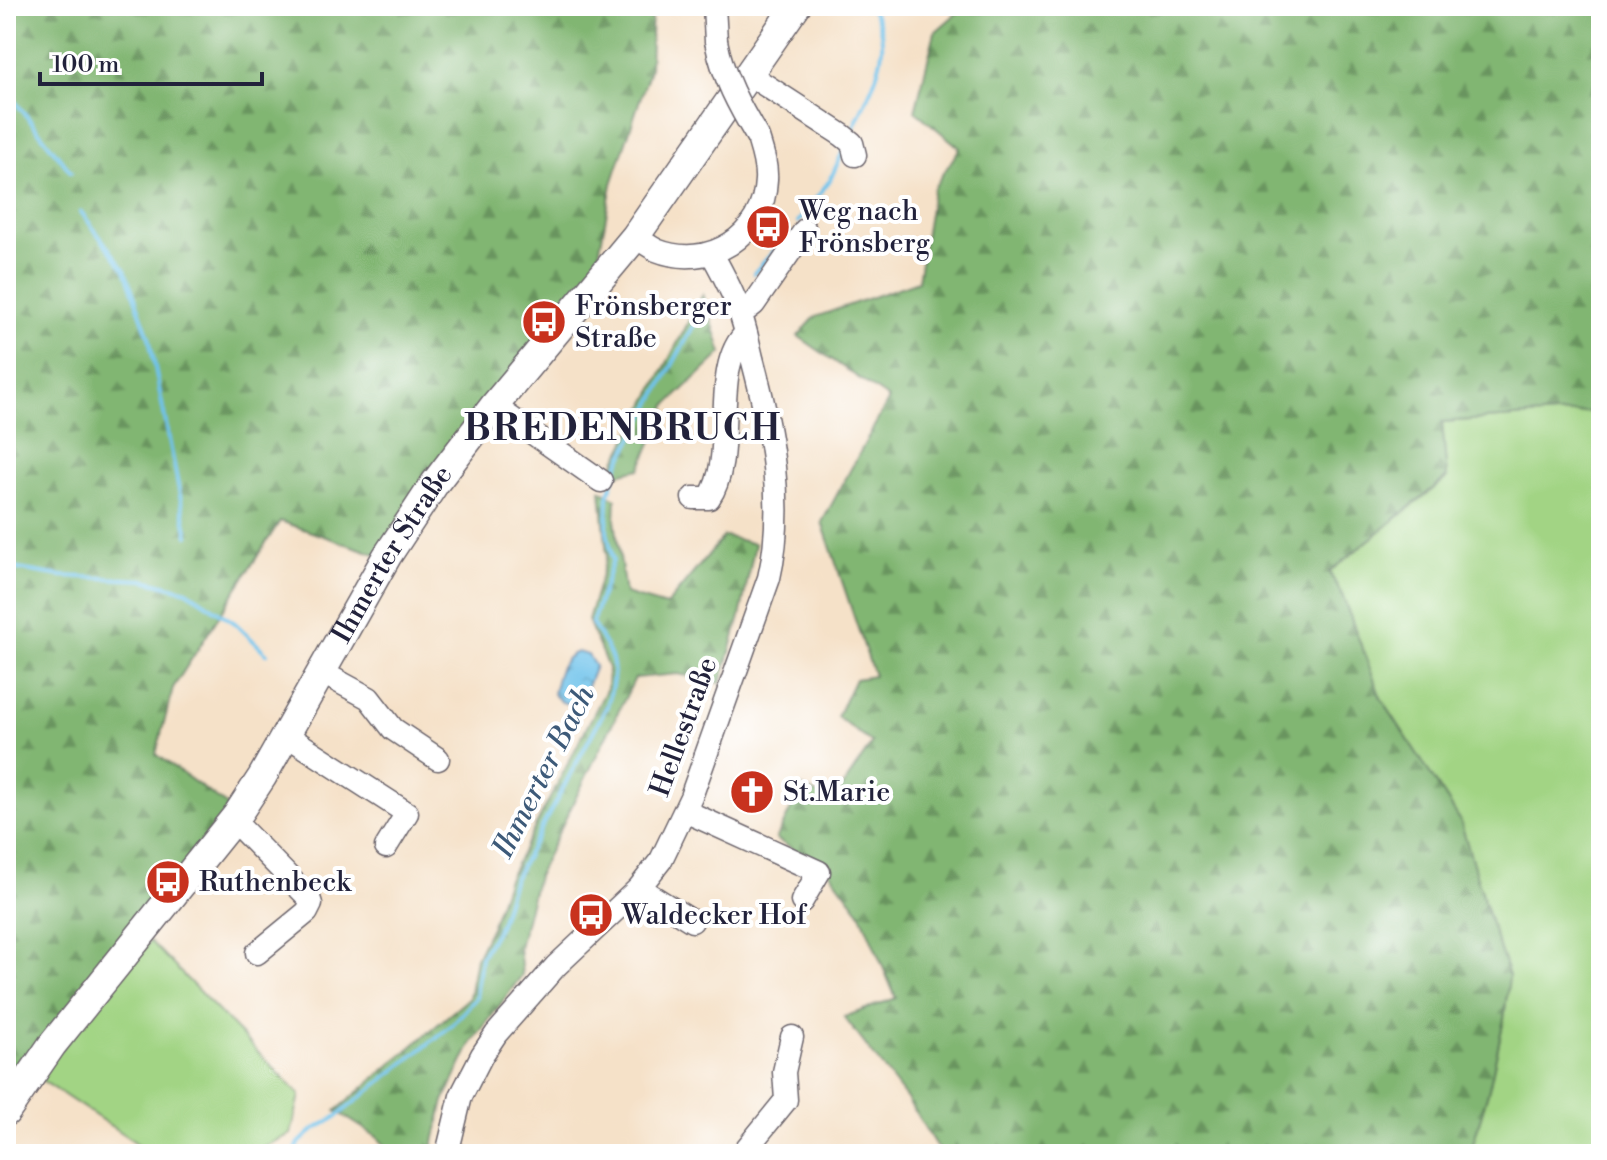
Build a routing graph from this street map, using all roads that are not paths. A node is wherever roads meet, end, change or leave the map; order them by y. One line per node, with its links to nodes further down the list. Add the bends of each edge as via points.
1 (714, 6): 7 (street, bridge, via 720,64 758,138 767,178 761,206 745,233)
2 (796, 6): 3 (main road, Ihmerter Straße)
3 (748, 74): 4 (street); 6 (main road, Ihmerter Straße)
4 (850, 144)
5 (805, 230): 8 (street)
6 (635, 237): 7 (street, via 677,255); 9 (main road, Ihmerter Straße)
7 (712, 254): 8 (street, Hellestraße)
8 (744, 323): 11 (street, via 731,365 716,488 709,498); 15 (street, Hellestraße, via 771,441 776,551)
9 (494, 406): 10 (street); 12 (main road, Ihmerter Straße, via 387,556)
10 (601, 481)
11 (693, 498)
12 (321, 672): 13 (main road, Ihmerter Straße); 14 (street, via 369,698 393,729)
13 (286, 735): 16 (main road, Ihmerter Straße); 17 (street, via 407,813)
14 (438, 759)
15 (685, 811): 18 (street, Hellestraße, via 661,860); 19 (street, via 819,872)
16 (234, 821): 21 (street, via 311,904); 23 (main road, Ihmerter Straße, via 52,1045)
17 (386, 847)
18 (639, 888): 20 (street); 24 (street, Hellestraße, via 556,966 496,1034 461,1096)
19 (802, 901)
20 (692, 921)
21 (257, 953)
22 (792, 1037): 25 (street, via 784,1072 786,1100)
23 (6, 1112)
24 (447, 1154)
25 (742, 1154)

